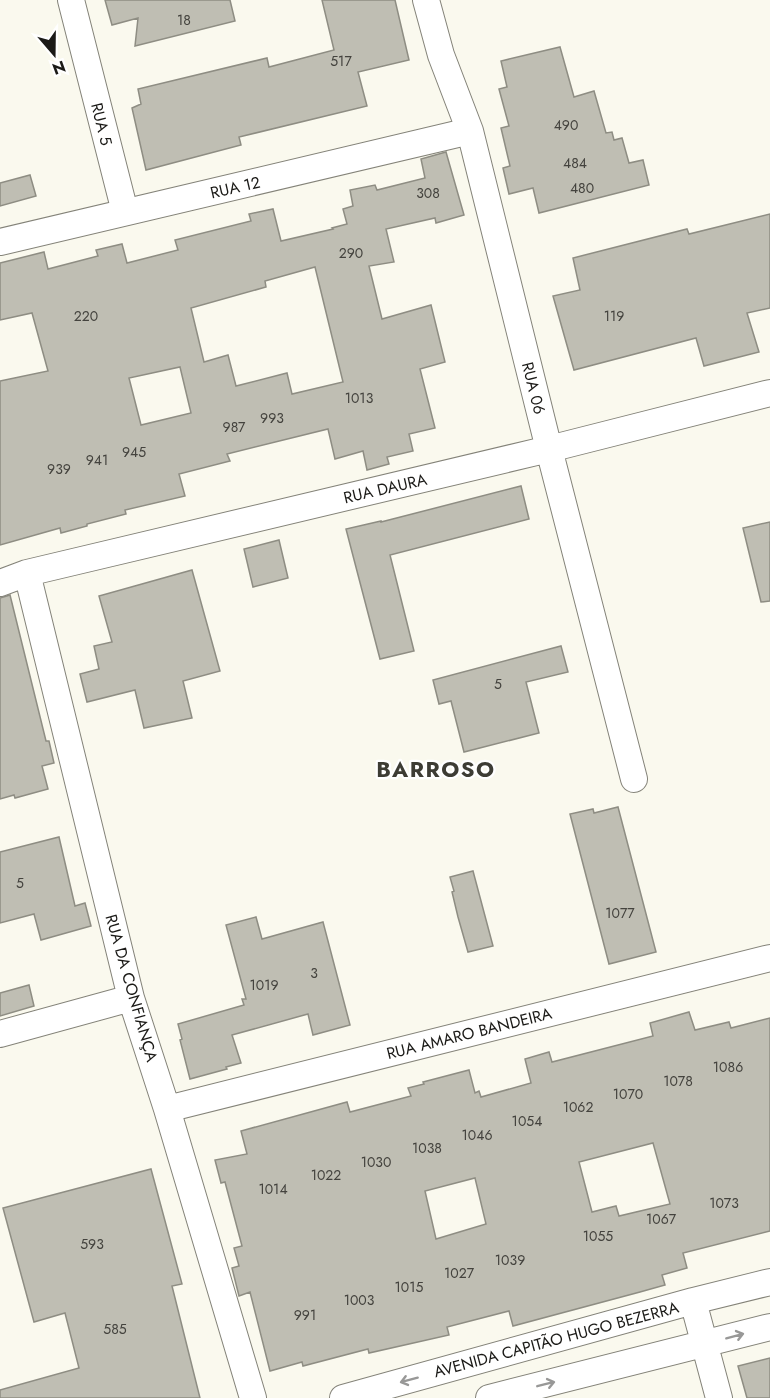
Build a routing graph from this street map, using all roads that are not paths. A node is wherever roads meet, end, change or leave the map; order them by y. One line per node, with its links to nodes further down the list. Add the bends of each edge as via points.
1 (71, 0): 4 (street, RUA 5)
2 (426, 0): 3 (street, RUA 06, via 441,55)
3 (470, 131): 4 (street, RUA 12); 7 (street, RUA 06)
4 (125, 213): 5 (street, RUA 12)
5 (0, 242)
6 (770, 393): 7 (street, RUA DAURA)
7 (549, 448): 8 (street, RUA DAURA); 10 (street, RUA 06)
8 (27, 573): 9 (street, RUA DAURA); 12 (street, RUA DA CONFIANÇA)
9 (0, 583)
10 (634, 779)
11 (770, 958): 14 (street, RUA AMARO BANDEIRA)
12 (131, 998): 13 (street); 14 (street, RUA DA CONFIANÇA)
13 (0, 1034)
14 (167, 1109): 19 (street, RUA DA CONFIANÇA)
15 (770, 1282): 16 (street, AVENIDA CAPITÃO HUGO BEZERRA)
16 (693, 1301): 18 (street); 20 (street, AVENIDA CAPITÃO HUGO BEZERRA, one-way to 20)
17 (770, 1328): 18 (street, one-way to 17)
18 (704, 1345): 21 (street, one-way to 18); 22 (street)
19 (253, 1398)
20 (343, 1398)
21 (489, 1398)
22 (719, 1398)

